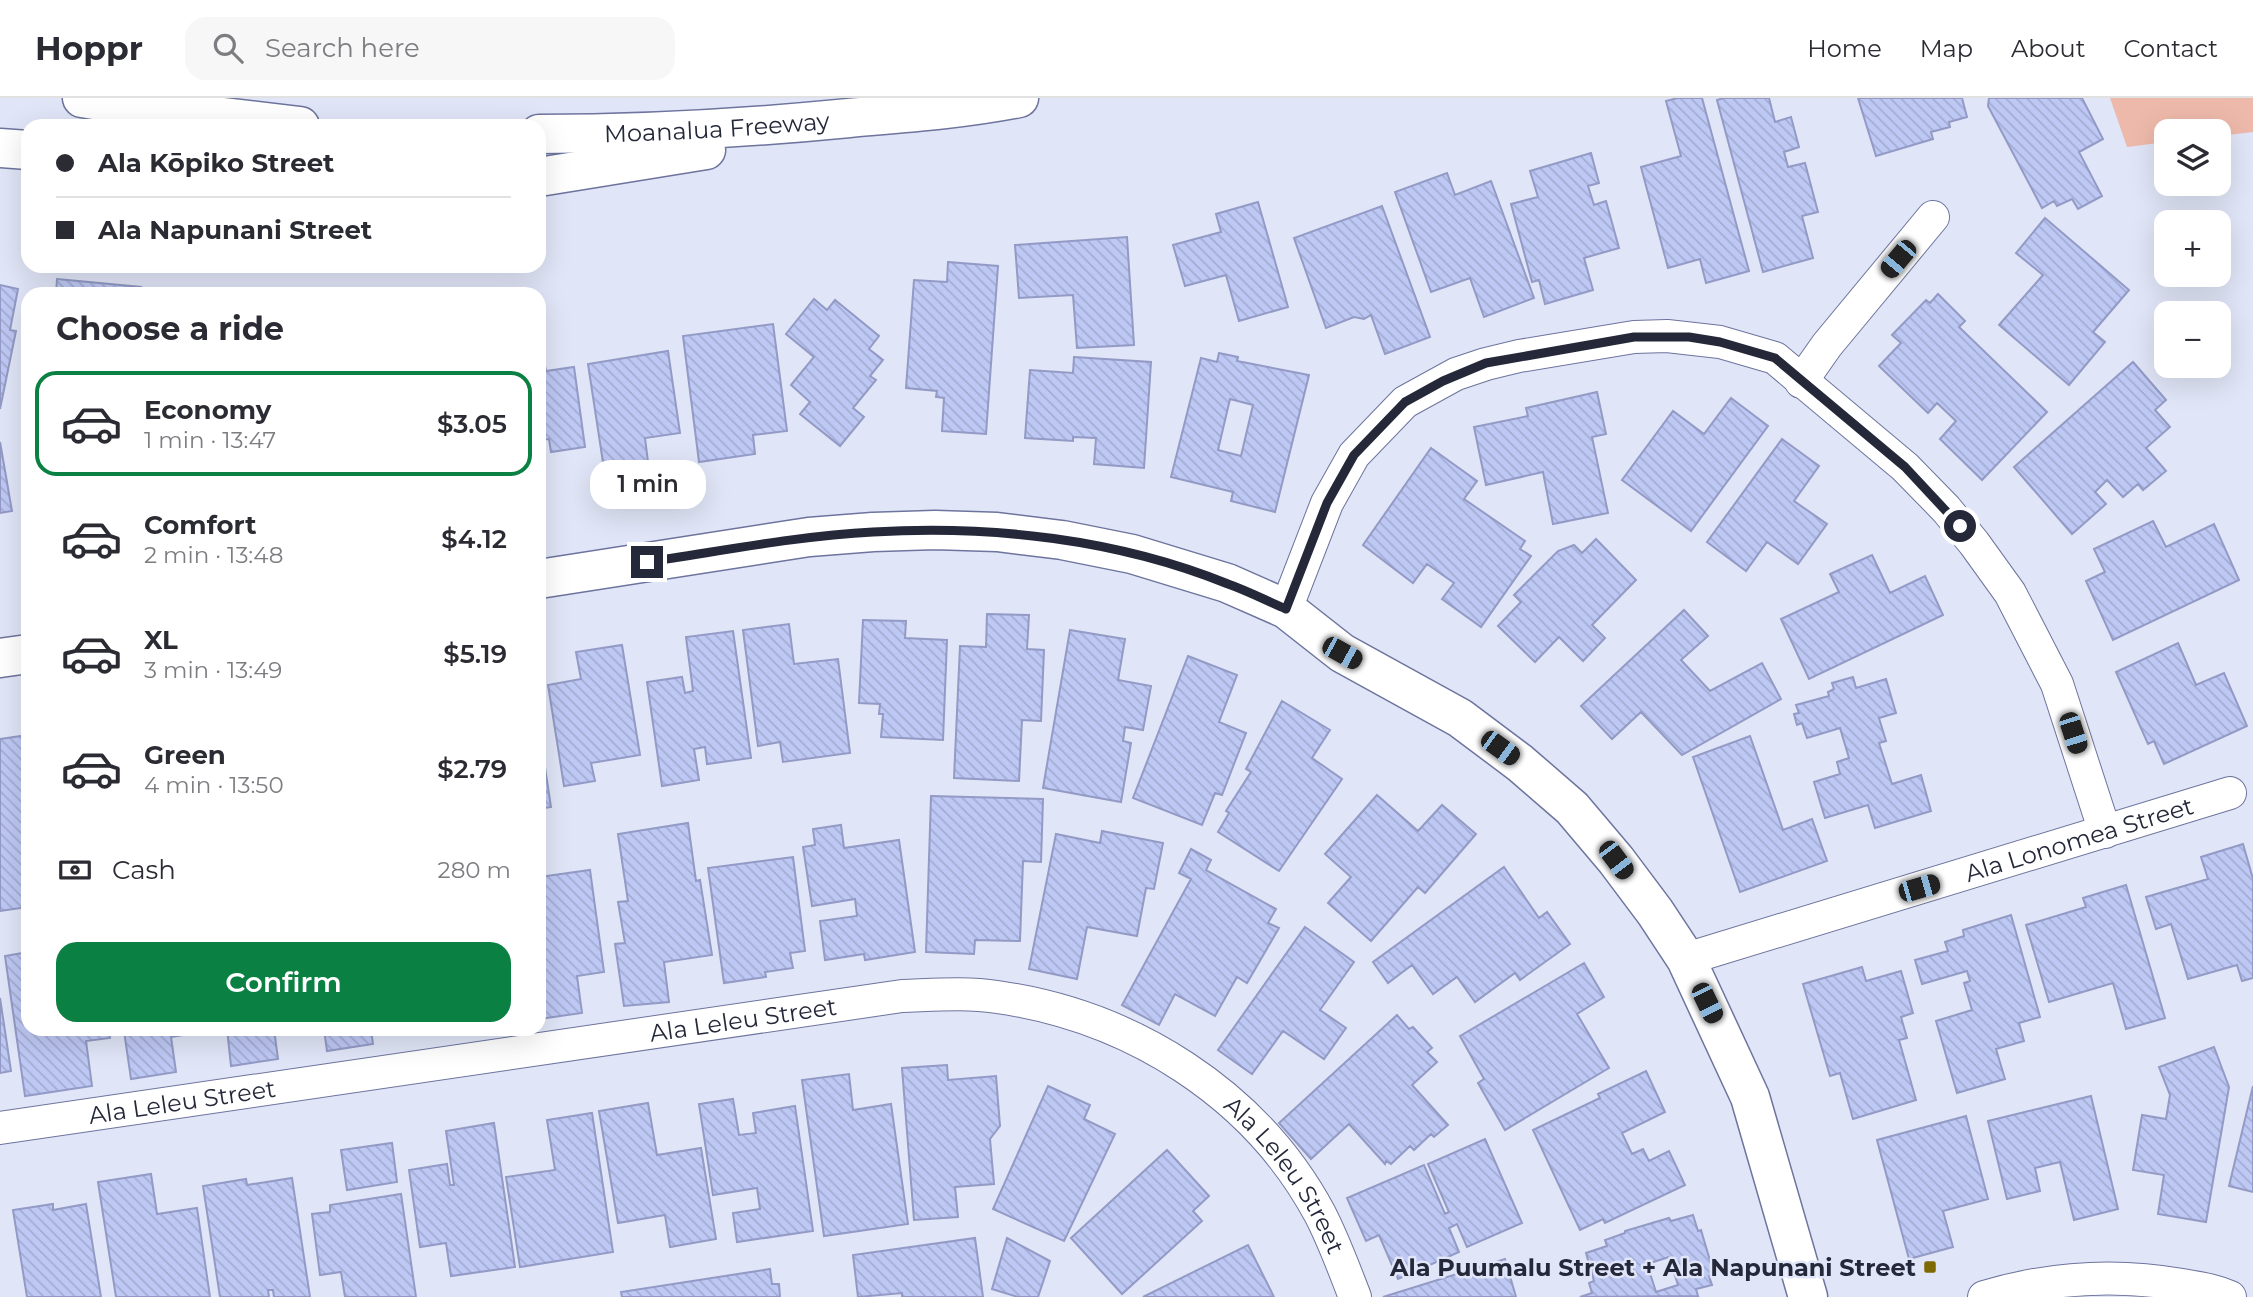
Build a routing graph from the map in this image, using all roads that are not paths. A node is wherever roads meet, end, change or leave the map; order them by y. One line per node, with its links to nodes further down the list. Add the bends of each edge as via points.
1 (82, 98): 4 (main road)
2 (1019, 98): 3 (main road, Moanalua Freeway)
3 (976, 107): 5 (main road, Moanalua Freeway, via 780,124); 8 (main road)
4 (240, 119)
5 (546, 134)
6 (0, 148): 7 (main road)
7 (21, 150)
8 (546, 176)
9 (1933, 216): 10 (street)
10 (1801, 382): 12 (street, via 1775,358 1720,342 1667,336 1519,356 1456,374 1405,402 1354,455 1327,503); 16 (street, via 1905,467 1946,509 2010,593 2057,684)
11 (546, 578): 12 (main road, via 809,537 984,532 1062,540 1132,554 1227,583)
12 (1286, 609): 17 (main road, via 1342,653 1460,718 1552,790 1616,860)
13 (21, 655): 14 (main road)
14 (0, 658)
15 (2230, 793): 16 (street, Ala Lonomea Street)
16 (2105, 832): 17 (street, Ala Lonomea Street)
17 (1686, 959): 20 (main road, via 1750,1097)
18 (0, 1129): 19 (street, Ala Leleu Street, via 902,996 995,996 1097,1021 1170,1057 1206,1082 1239,1110 1296,1176 1319,1213)
19 (1355, 1297)
20 (1808, 1297)
21 (1984, 1297): 22 (street, via 2079,1278 2148,1279)
22 (2230, 1297)

